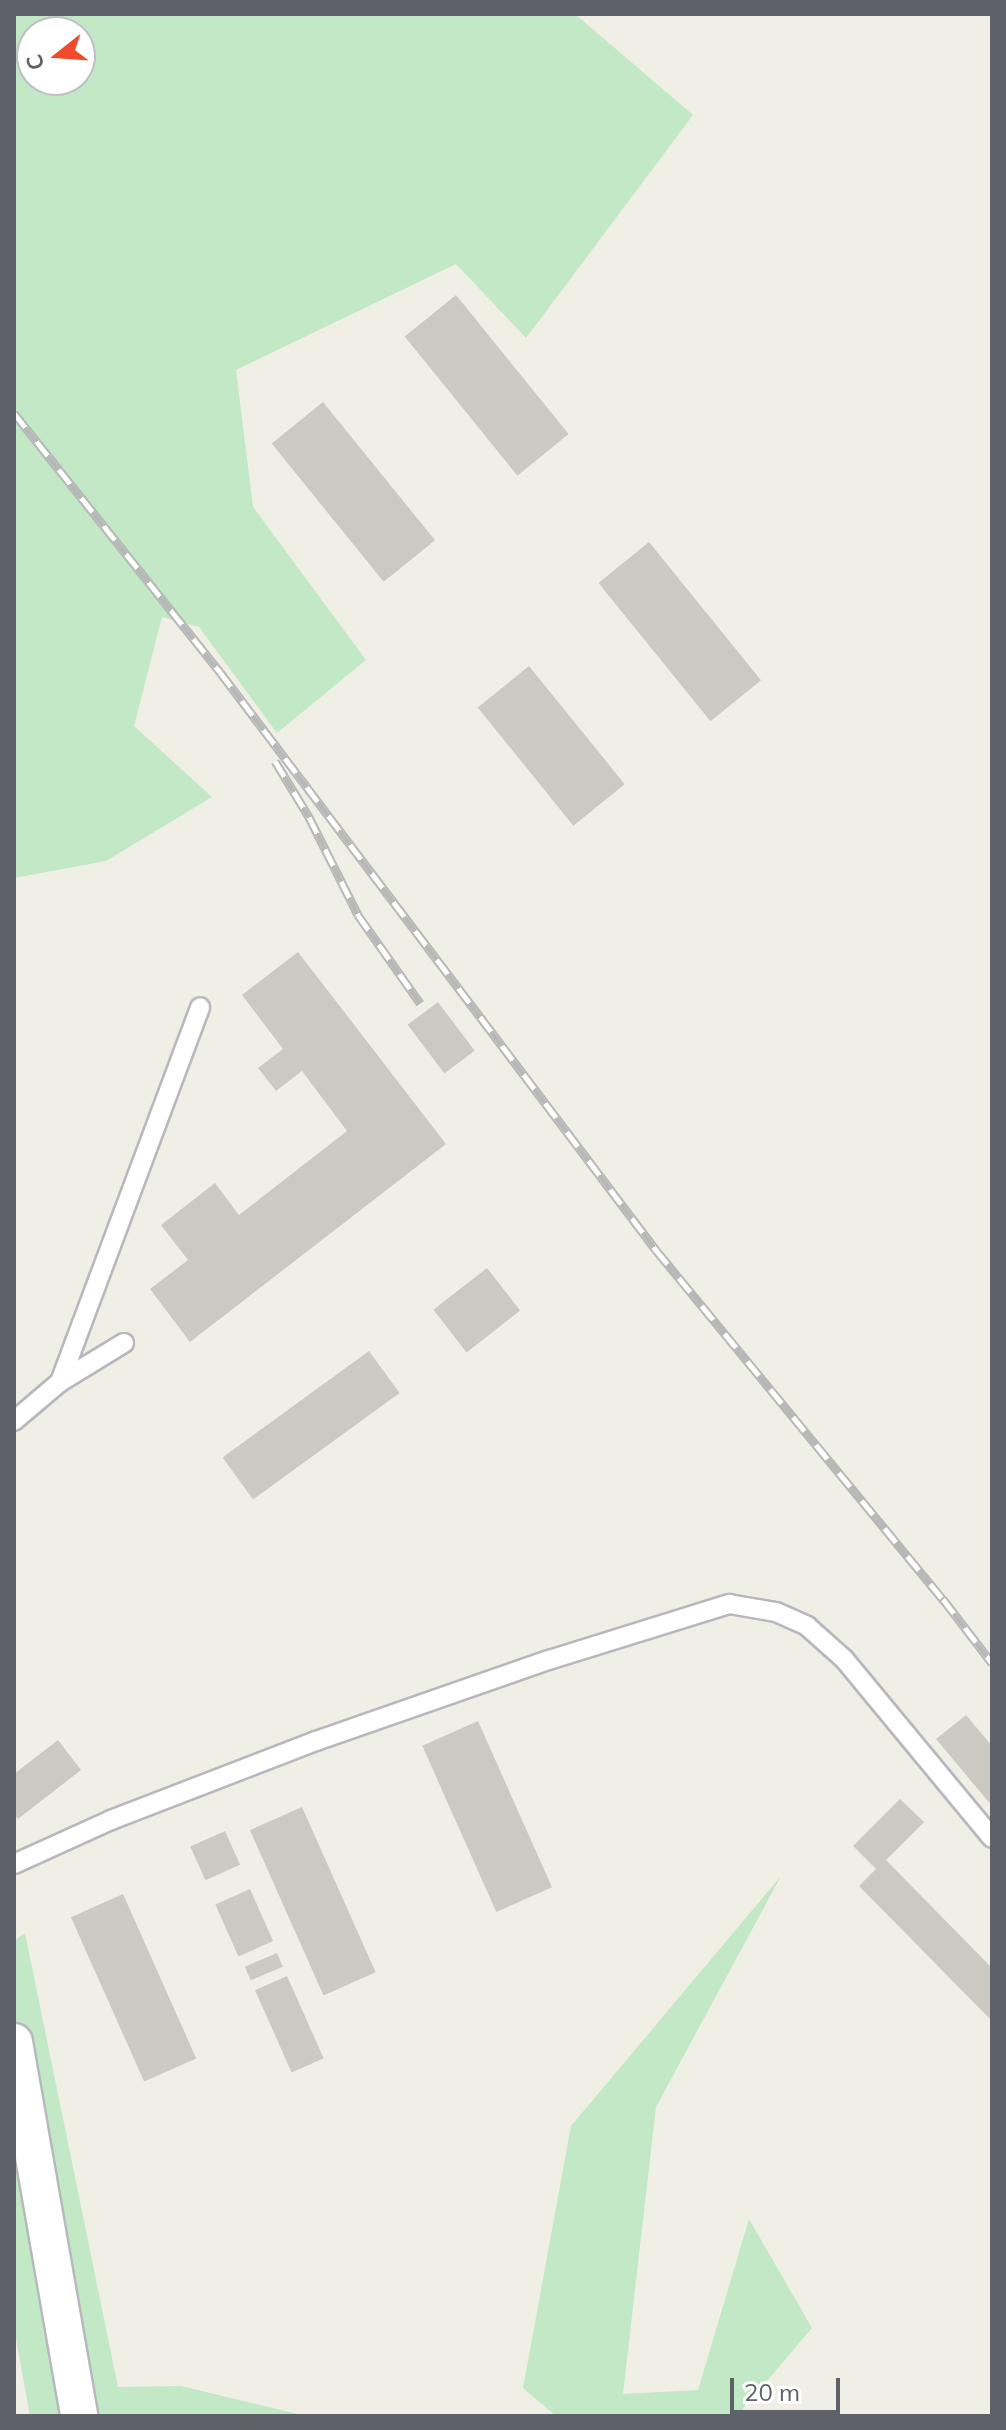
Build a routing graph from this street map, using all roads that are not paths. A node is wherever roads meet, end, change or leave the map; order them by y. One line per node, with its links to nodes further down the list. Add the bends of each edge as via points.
1 (200, 1007): 3 (lane)
2 (124, 1343): 3 (lane)
3 (60, 1382): 4 (lane)
4 (14, 1421)
5 (992, 1838): 6 (lane, via 835,1651 807,1626 776,1612 729,1604 316,1741 111,1820)
6 (14, 1864)
7 (14, 2042): 8 (street)
8 (79, 2416)

